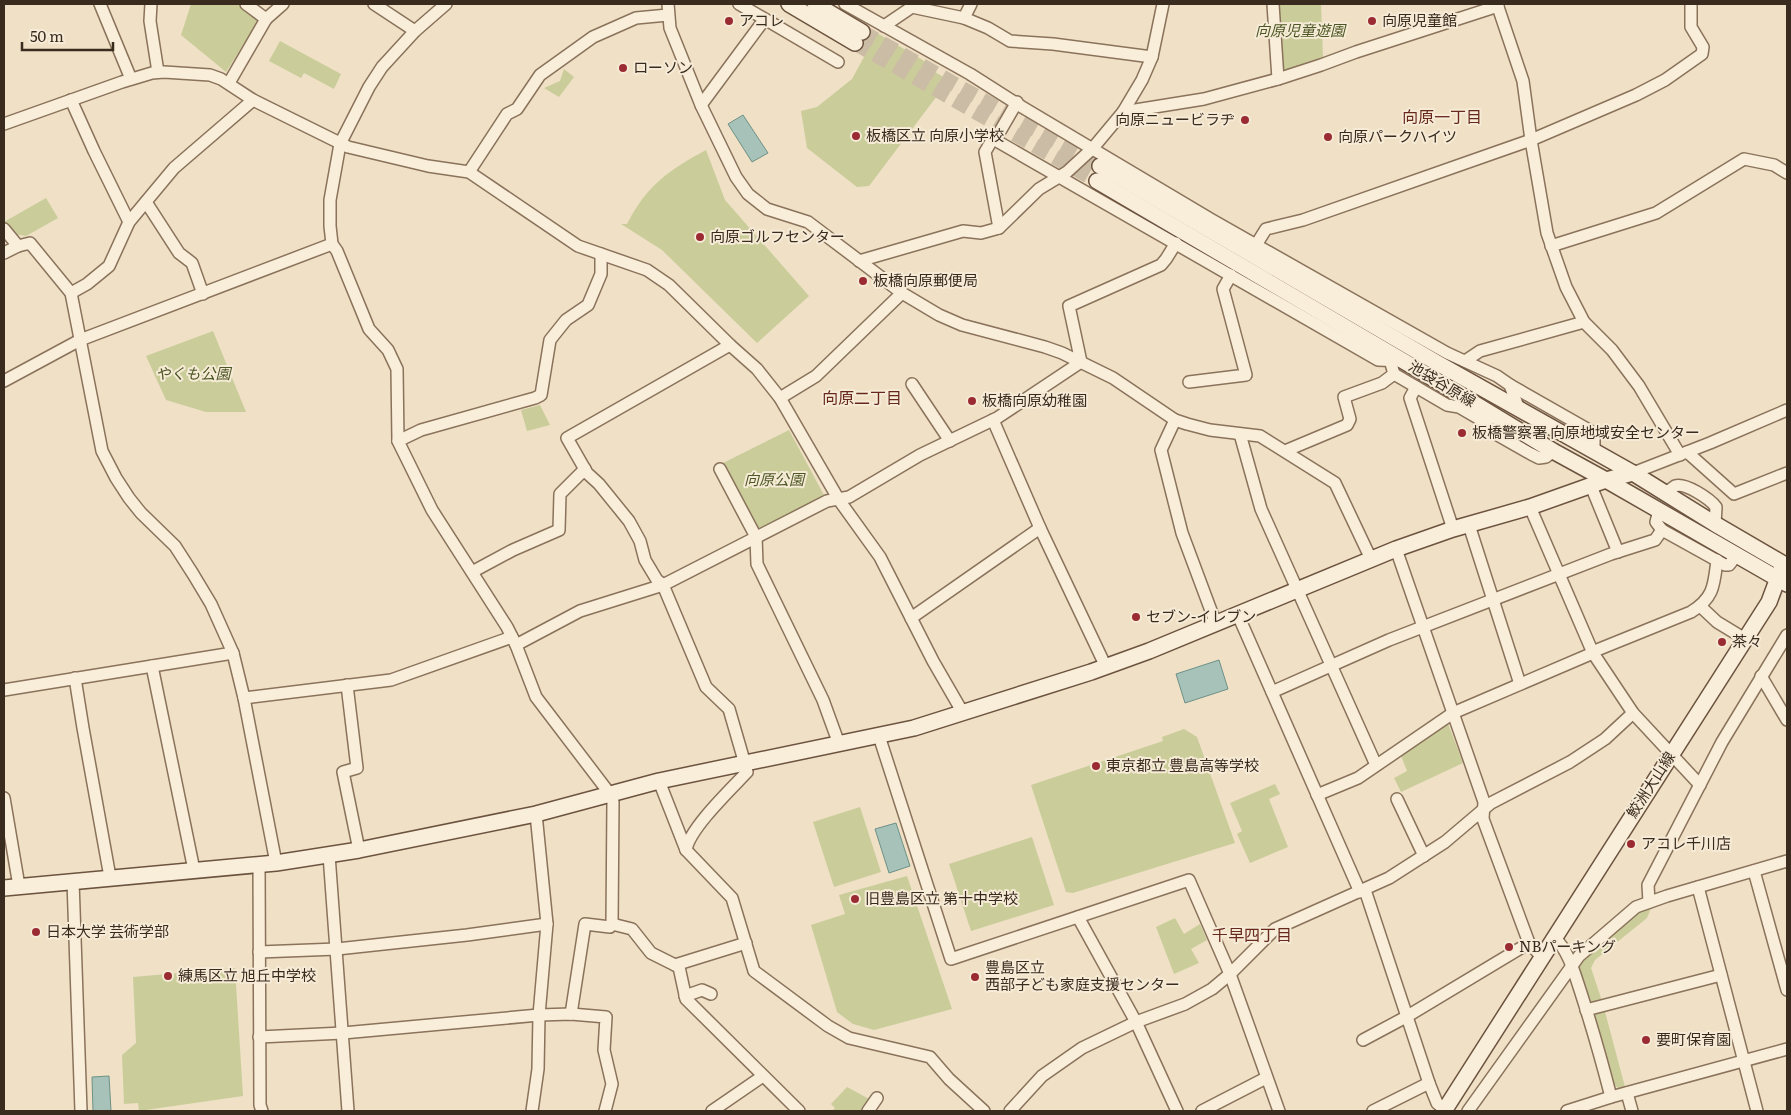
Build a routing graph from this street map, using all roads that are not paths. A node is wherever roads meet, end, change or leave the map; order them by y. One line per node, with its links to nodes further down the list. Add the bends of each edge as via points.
1 (100, 4): 25 (street)
2 (151, 4): 24 (street, via 150,21)
3 (246, 4): 18 (street)
4 (283, 4): 18 (street)
5 (374, 4): 21 (street)
6 (446, 4): 21 (street)
7 (739, 4): 19 (street)
8 (790, 4): 9 (main road, via 858,38)
9 (815, 4)
10 (845, 4): 20 (street)
11 (971, 4): 17 (street)
12 (1163, 4): 22 (street)
13 (1273, 4): 26 (street)
14 (1691, 4): 35 (street, via 1691,27 1703,47 1702,54 1665,80 1636,95)
15 (1498, 5): 26 (street); 35 (street, via 1523,81)
16 (668, 10): 31 (street, via 670,28); 38 (street, via 636,18 593,37 540,75 517,109 507,114)
17 (964, 18): 20 (street, via 912,7); 22 (street, via 1010,41)
18 (266, 19): 27 (street)
19 (764, 20): 23 (street); 31 (street)
20 (884, 26): 30 (street)
21 (415, 30): 36 (street, via 382,67)
22 (1152, 57): 32 (street)
23 (838, 62)
24 (158, 72): 25 (street); 27 (street, via 210,75)
25 (131, 79): 28 (street)
26 (1278, 79): 32 (street, via 1204,99)
27 (229, 83): 29 (street)
28 (72, 100): 33 (street); 42 (street)
29 (253, 100): 36 (street); 41 (street, via 174,168)
30 (1016, 102): 34 (street); 37 (street)
31 (702, 105): 52 (street, via 736,177 748,194 767,209 808,222)
32 (1123, 112): 37 (street)
33 (4, 124)
34 (995, 140): 40 (street); 43 (street, via 985,152)
35 (1531, 140): 47 (street, via 1303,220 1266,229); 49 (street)
36 (340, 144): 38 (street, via 428,166); 46 (street, via 330,200)
37 (1093, 148): 40 (street); 47 (street)
38 (469, 172): 51 (street, via 578,246)
39 (1787, 173): 49 (street, via 1774,165 1744,159 1656,214)
40 (1059, 176): 43 (street, via 1038,190); 45 (street)
41 (146, 202): 42 (street); 56 (street, via 180,253 192,264)
42 (129, 222): 55 (street, via 109,266)
43 (999, 228): 52 (street, via 981,233 964,231)
44 (4, 229): 48 (street)
45 (1176, 243): 53 (street); 62 (street, via 1160,265 1069,306)
46 (332, 244): 56 (street); 75 (street, via 369,329 388,350 397,369)
47 (1256, 245): 61 (street)
48 (18, 246): 50 (street); 55 (street, via 30,243)
49 (1551, 246): 57 (street, via 1566,287)
50 (4, 253)
51 (601, 254): 59 (street, via 648,270 669,285); 75 (street, via 601,274 588,305 566,320 550,340 541,395 421,430)
52 (859, 261): 54 (street)
53 (1231, 275): 60 (street, via 1378,360); 65 (street, via 1223,290 1246,375)
54 (902, 292): 62 (street, via 940,316 962,325 1045,347); 69 (street, via 816,376)
55 (71, 293): 58 (street)
56 (203, 294): 58 (street)
57 (1584, 322): 61 (street, via 1480,351); 80 (street, via 1612,350)
58 (80, 340): 64 (street); 116 (street, via 102,451 129,498 175,546 211,604)
59 (730, 344): 69 (street, via 758,369); 81 (street, via 567,438)
60 (1397, 361): 63 (street); 70 (main road, 池袋谷原線, via 1099,174); 79 (main road, 池袋谷原線)
61 (1465, 361): 67 (street)
62 (1081, 362): 72 (street); 73 (street, via 1113,378)
63 (1394, 374): 68 (street); 77 (street, via 1382,383 1344,397 1350,419 1347,426)
64 (4, 381)
65 (1188, 382)
66 (912, 384): 76 (street)
67 (1510, 385): 70 (street); 78 (street, via 1589,430 1594,439)
68 (1416, 387): 79 (street, via 1447,405 1459,407 1483,421 1494,433 1539,458); 92 (street, via 1410,398)
69 (780, 398): 87 (street)
70 (1518, 407): 78 (main road, 池袋谷原線)
71 (1787, 410): 80 (street)
72 (993, 420): 76 (street); 91 (street)
73 (1175, 420): 74 (street, via 1199,428); 110 (street, via 1161,450 1182,533)
74 (1240, 434): 77 (street, via 1260,436); 105 (street, via 1261,509)
75 (398, 441): 101 (street, via 432,510)
76 (950, 441): 87 (street)
77 (1285, 451): 98 (street, via 1335,482)
78 (1594, 451): 83 (main road, 池袋谷原線)
79 (1553, 452): 85 (main road, 池袋谷原線)
80 (1683, 453): 83 (street); 84 (street, via 1734,494)
81 (585, 469): 101 (street, via 560,494 559,530); 104 (street, via 629,521 640,541 645,560)
82 (720, 469): 94 (street)
83 (1634, 473): 85 (main road); 100 (main road, 池袋谷原線, via 1715,524)
84 (1787, 473)
85 (1606, 480): 86 (main road); 89 (main road, 池袋谷原線)
86 (1590, 486): 88 (main road); 96 (street)
87 (839, 500): 94 (street, via 827,502); 109 (street, via 880,557)
88 (1530, 507): 90 (main road); 102 (street)
89 (1659, 510): 93 (street, via 1656,522); 97 (main road, 池袋谷原線)
90 (1469, 525): 92 (main road); 106 (street)
91 (1040, 528): 109 (street); 119 (street)
92 (1453, 529): 95 (main road)
93 (1662, 530): 96 (street, via 1655,540); 99 (street)
94 (756, 537): 104 (street); 132 (street, via 757,564 823,700)
95 (1396, 549): 98 (main road); 111 (street)
96 (1618, 552): 102 (street)
97 (1736, 556): 99 (street, via 1729,566); 103 (main road, 池袋谷原線)
98 (1371, 559): 105 (main road)
99 (1717, 560): 107 (street, via 1714,587)
100 (1786, 562): 103 (main road, 鮫洲大山線)
101 (472, 572): 114 (street)
102 (1559, 574): 106 (street); 115 (street)
103 (1783, 582): 113 (main road, 鮫洲大山線)
104 (663, 585): 114 (street, via 580,611); 134 (street, via 706,688 729,709)
105 (1297, 589): 108 (main road); 117 (street)
106 (1492, 600): 111 (street); 122 (street)
107 (1700, 606): 113 (street, via 1717,622); 115 (street)
108 (1238, 615): 110 (main road); 125 (street)
109 (911, 618): 127 (street)
110 (1216, 624): 119 (main road)
111 (1423, 626): 117 (street); 128 (street)
112 (1787, 634): 120 (street)
113 (1745, 639): 133 (main road, 鮫洲大山線)
114 (514, 641): 123 (street, via 391,680); 138 (street, via 536,697)
115 (1593, 653): 122 (street); 129 (street)
116 (233, 654): 118 (street); 126 (street)
117 (1332, 665): 125 (street); 135 (street)
118 (152, 666): 121 (street); 151 (street)
119 (1106, 667): 127 (main road)
120 (1761, 676): 130 (street); 137 (street)
121 (75, 678): 124 (street); 153 (street)
122 (1520, 684): 128 (street)
123 (347, 685): 126 (street); 144 (street, via 357,768 343,772)
124 (4, 690)
125 (1272, 692): 139 (street)
126 (244, 698): 149 (street)
127 (963, 713): 131 (main road)
128 (1453, 713): 135 (street); 142 (street)
129 (1633, 713): 133 (street); 142 (street, via 1598,744 1491,803)
130 (1787, 720)
131 (879, 736): 132 (main road); 160 (street, via 951,959)
132 (839, 744): 134 (main road)
133 (1671, 755): 137 (street); 163 (main road, 鮫洲大山線)
134 (745, 764): 136 (main road); 145 (street, via 746,772 698,828)
135 (1376, 765): 139 (street, via 1358,778)
136 (659, 781): 138 (main road); 145 (street)
137 (1700, 785): 159 (street, via 1648,885)
138 (610, 794): 143 (main road); 162 (street, via 613,802)
139 (1318, 795): 158 (street)
140 (4, 798): 155 (street)
141 (1397, 800): 147 (street)
142 (1484, 810): 147 (street); 165 (street, via 1484,818)
143 (536, 814): 144 (main road); 161 (street)
144 (360, 850): 146 (main road)
145 (686, 850): 164 (street, via 732,898)
146 (329, 855): 149 (main road); 166 (street)
147 (1424, 856): 158 (street)
148 (1787, 861): 152 (street)
149 (276, 863): 150 (main road)
150 (259, 864): 151 (main road); 167 (street)
151 (194, 870): 153 (main road)
152 (1754, 871): 156 (street); 173 (street)
153 (110, 877): 154 (main road)
154 (73, 881): 155 (main road); 192 (street)
155 (19, 886): 157 (main road)
156 (1698, 887): 159 (street); 172 (street)
157 (4, 888)
158 (1362, 891): 171 (street, via 1275,929); 179 (street)
159 (1649, 902): 170 (street, via 1636,907)
160 (1078, 917): 171 (street, via 1189,880); 180 (street)
161 (547, 924): 166 (street); 178 (street)
162 (612, 924): 169 (street, via 632,929 651,953); 177 (street, via 610,928 585,924)
163 (1554, 937): 168 (main road, 鮫洲大山線); 170 (street)
164 (746, 943): 169 (street); 201 (street, via 754,971 828,1026 849,1038 930,1057)
165 (1529, 943): 168 (street); 179 (street)
166 (337, 949): 167 (street); 181 (street)
167 (259, 952): 182 (street)
168 (1542, 957): 207 (main road, 鮫洲大山線)
169 (675, 965): 175 (street, via 679,967)
170 (1572, 965): 176 (street); 208 (street)
171 (1230, 974): 180 (street, via 1185,1004); 187 (street)
172 (1721, 975): 176 (street); 185 (street)
173 (1787, 990)
174 (711, 994): 175 (street, via 702,990)
175 (685, 996): 186 (street)
176 (1586, 1010): 190 (street)
177 (571, 1014): 178 (street); 197 (street, via 606,1016 604,1050 612,1084)
178 (539, 1015): 181 (street); 196 (street, via 538,1069)
179 (1406, 1017): 183 (street); 188 (street)
180 (1136, 1022): 202 (street, via 1082,1048 1042,1076); 203 (street)
181 (342, 1033): 182 (street); 195 (street)
182 (259, 1038): 194 (street)
183 (1362, 1040)
184 (1787, 1049): 185 (street)
185 (1744, 1061): 189 (street); 211 (street)
186 (764, 1076): 198 (street); 199 (street)
187 (1266, 1078): 204 (street); 205 (street)
188 (1429, 1083): 206 (street); 207 (street)
189 (1628, 1093): 190 (street); 210 (street)
190 (1611, 1097): 209 (street)
191 (877, 1098): 200 (street)
192 (81, 1111)
193 (258, 1111): 194 (street)
194 (262, 1111)
195 (348, 1111)
196 (532, 1111)
197 (605, 1111)
198 (712, 1111)
199 (799, 1111)
200 (868, 1111)
201 (984, 1111)
202 (1010, 1111)
203 (1177, 1111)
204 (1202, 1111)
205 (1279, 1111)
206 (1373, 1111)
207 (1444, 1111)
208 (1468, 1111)
209 (1567, 1111)
210 (1632, 1111)
211 (1757, 1111)

